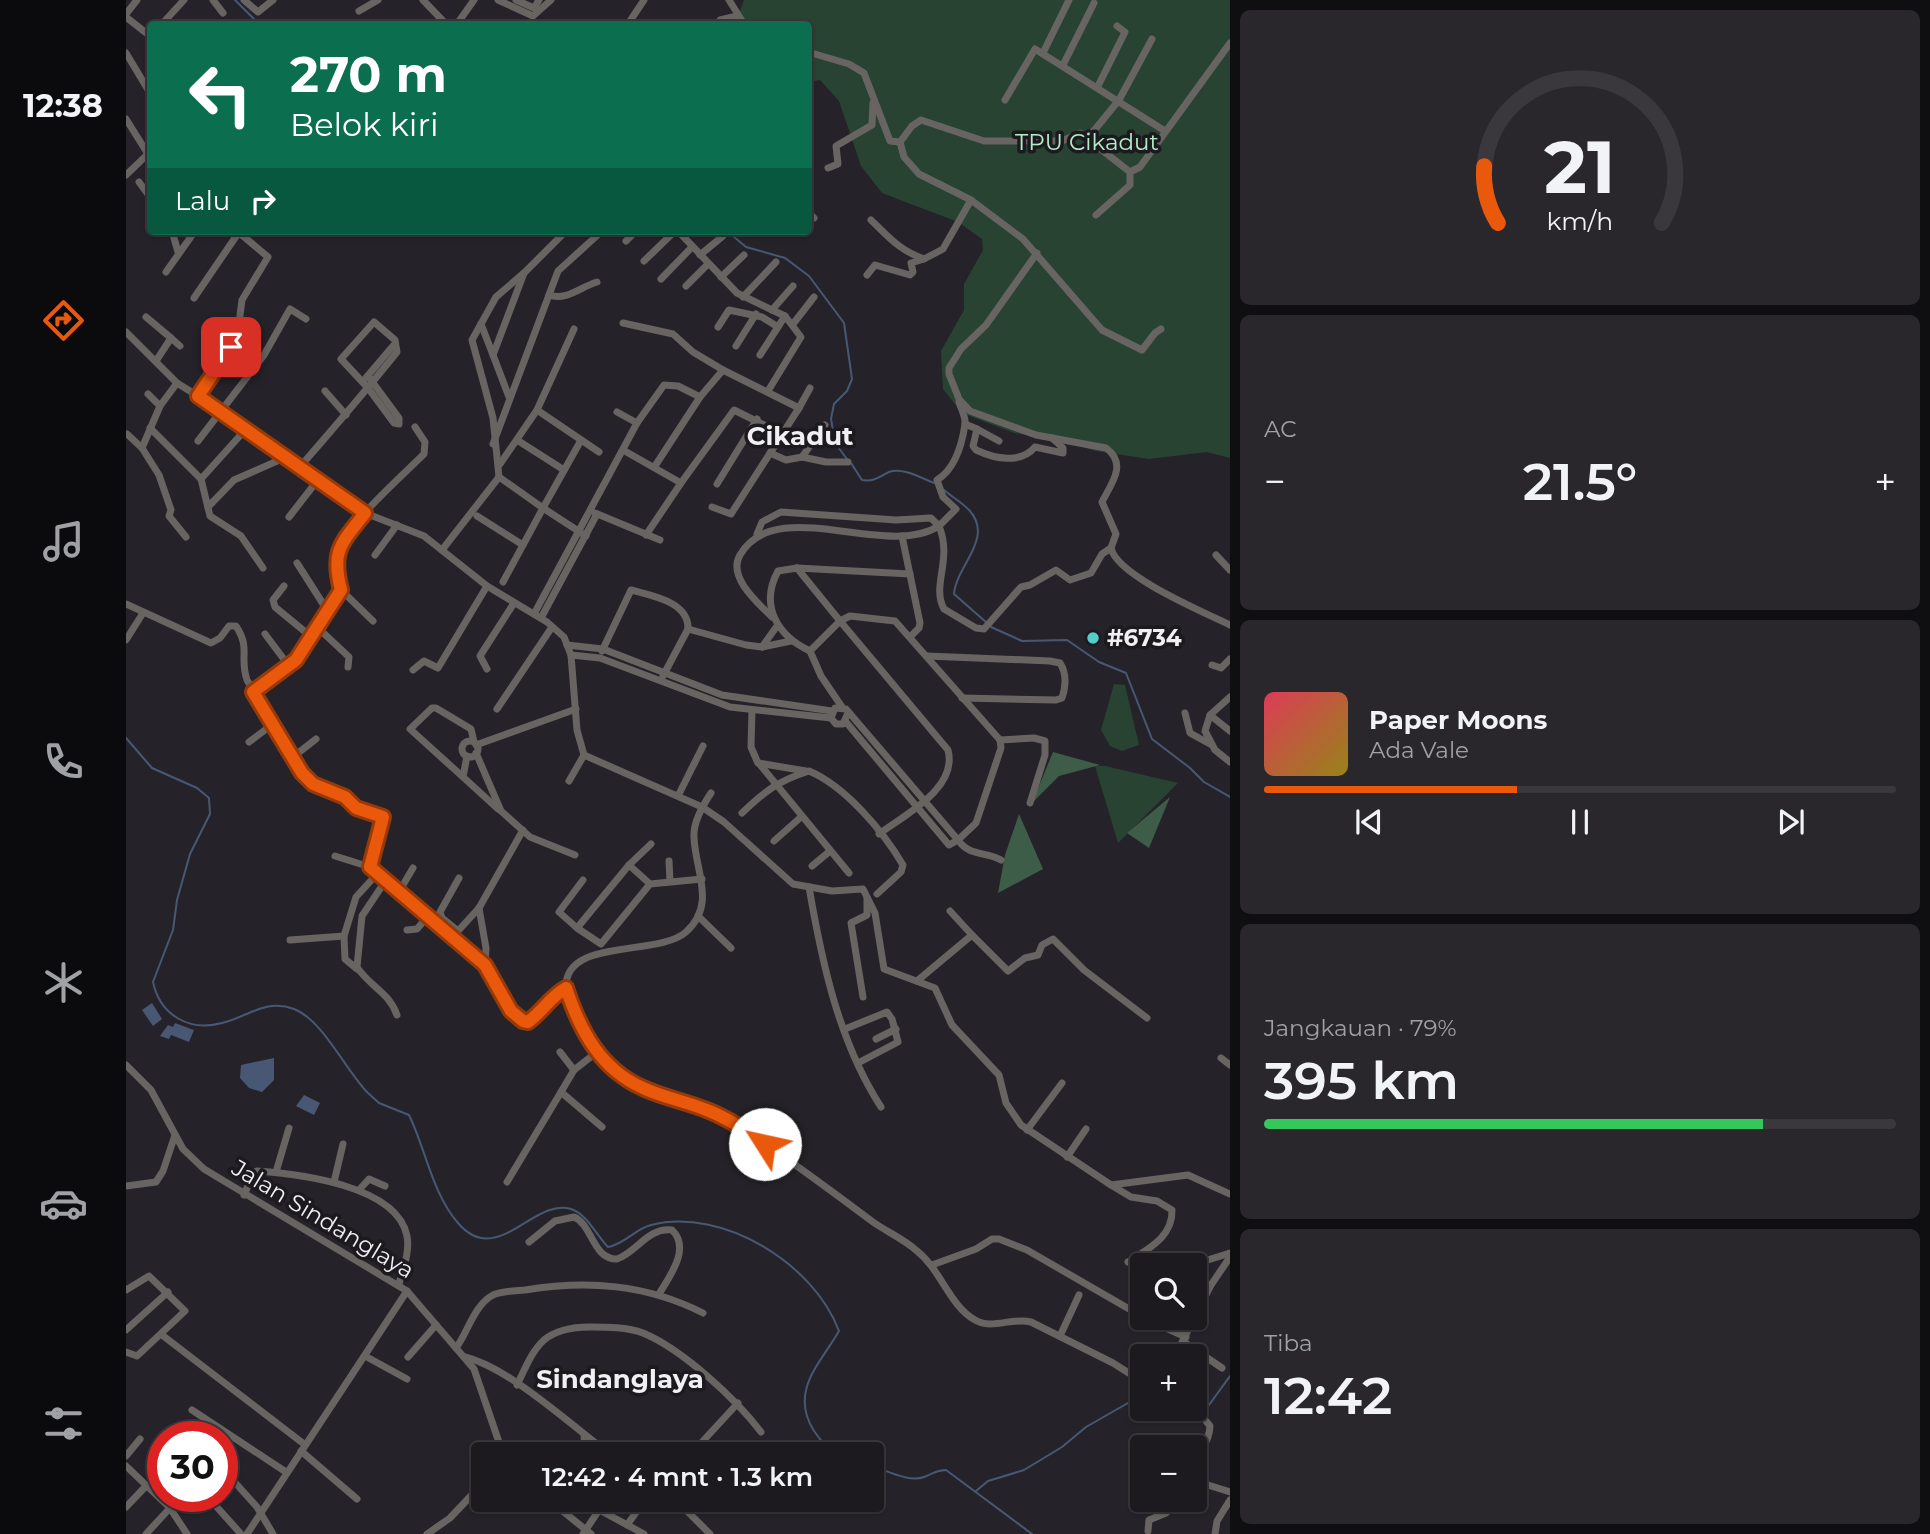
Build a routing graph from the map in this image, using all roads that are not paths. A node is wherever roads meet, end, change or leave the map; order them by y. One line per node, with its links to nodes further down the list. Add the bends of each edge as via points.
1 (137, 0): 19 (street)
2 (184, 0): 21 (street)
3 (213, 0): 18 (street)
4 (244, 0): 5 (street, via 258,12)
5 (273, 0)
6 (378, 0): 17 (street)
7 (423, 0): 22 (street)
8 (474, 0): 23 (street)
9 (498, 0): 12 (street, via 533,16)
10 (516, 0): 11 (street, via 534,8)
11 (539, 0)
12 (551, 0)
13 (644, 0): 24 (street)
14 (729, 0): 20 (street)
15 (1069, 0): 33 (street)
16 (1094, 3): 34 (street)
17 (359, 11)
18 (223, 13)
19 (126, 15): 28 (street)
20 (737, 16): 25 (street); 26 (street)
21 (165, 21)
22 (443, 21)
23 (459, 21)
24 (630, 21)
25 (720, 21)
26 (741, 21)
27 (1117, 26): 35 (street, via 1125,32)
28 (147, 33)
29 (1152, 39): 39 (street)
30 (1230, 43): 41 (street)
31 (126, 53): 36 (street)
32 (812, 53): 37 (street, via 859,69)
33 (1043, 53): 34 (street); 38 (street, via 1032,51)
34 (1063, 65): 35 (street)
35 (1098, 86): 39 (street)
36 (147, 88)
37 (874, 99): 43 (street, via 887,138); 46 (street, via 872,125 836,146 838,164)
38 (1005, 100)
39 (1119, 100): 41 (street); 42 (street)
40 (126, 119): 44 (street)
41 (1165, 131): 47 (street, via 1140,167)
42 (1088, 138): 43 (street, via 1079,132 1062,141 984,141 921,120); 47 (street)
43 (900, 142): 51 (street, via 919,174)
44 (147, 150)
45 (147, 155): 48 (street)
46 (828, 168)
47 (1130, 172): 52 (street, via 1130,185)
48 (126, 175)
49 (139, 183): 50 (street)
50 (147, 193)
51 (971, 200): 67 (street); 70 (street, via 943,249)
52 (1096, 215)
53 (871, 220): 70 (street, via 900,250)
54 (173, 235): 66 (street)
55 (192, 235): 66 (street)
56 (236, 235): 85 (street)
57 (242, 235): 112 (street, via 268,257 242,300 238,331 223,362)
58 (562, 235): 75 (street)
59 (598, 235): 82 (street, via 558,271)
60 (632, 235): 64 (street)
61 (676, 235): 71 (street)
62 (682, 235): 65 (street)
63 (723, 236): 69 (street)
64 (626, 241)
65 (692, 247): 69 (street); 78 (street)
66 (178, 252): 74 (street)
67 (1037, 253): 97 (street, via 1102,330 1144,350); 115 (street, via 986,325 951,363 949,374)
68 (744, 255): 77 (street)
69 (700, 256): 73 (street)
70 (924, 259): 76 (street, via 911,263 914,272 910,275 875,265)
71 (643, 261)
72 (776, 262): 83 (street)
73 (708, 264): 77 (street); 80 (street)
74 (166, 272)
75 (524, 273): 92 (street, via 496,297); 102 (street)
76 (867, 275)
77 (721, 277): 83 (street)
78 (661, 279)
79 (597, 282): 82 (street, via 567,296)
80 (686, 286)
81 (793, 286): 86 (street)
82 (549, 295): 113 (street)
83 (743, 297): 86 (street)
84 (814, 297): 93 (street)
85 (194, 298)
86 (772, 310): 88 (street)
87 (755, 314): 94 (street, via 726,310); 95 (street); 101 (street)
88 (785, 316): 93 (street); 95 (street)
89 (146, 317): 99 (street)
90 (306, 319): 119 (street, via 290,309 264,355)
91 (623, 323): 105 (street, via 673,334)
92 (481, 324): 102 (street); 137 (street, via 472,340 493,418)
93 (793, 324): 110 (street, via 801,341)
94 (718, 327)
95 (778, 327): 103 (street)
96 (574, 329): 118 (street)
97 (1161, 329)
98 (126, 332): 104 (street)
99 (171, 338): 100 (street); 104 (street)
100 (180, 346)
101 (736, 346)
102 (493, 355): 113 (street)
103 (760, 355)
104 (156, 360): 107 (street)
105 (723, 370): 110 (street); 114 (street)
106 (368, 382): 106 (street, via 399,418 399,424 394,423); 106 (street, via 397,352 395,340 374,322 341,356 341,361); 121 (street)
107 (177, 383): 112 (street); 116 (street)
108 (810, 388): 117 (street)
109 (325, 391): 121 (street)
110 (768, 391): 117 (street)
111 (148, 394): 116 (street)
112 (198, 396): 119 (street)
113 (509, 397): 137 (street)
114 (700, 397): 123 (street, via 667,383); 146 (street)
115 (959, 399): 124 (street); 132 (street, via 971,411)
116 (160, 406): 127 (street)
117 (799, 408): 131 (street)
118 (537, 410): 133 (street); 136 (street)
119 (222, 411): 128 (street); 134 (street)
120 (617, 412): 123 (street)
121 (346, 415): 147 (street)
122 (757, 419): 131 (street); 152 (street, via 734,410); 153 (street)
123 (637, 423): 139 (street)
124 (965, 424): 129 (street); 162 (street, via 950,470 937,483 956,509)
125 (825, 425): 142 (street)
126 (415, 427): 157 (street, via 425,442 424,454)
127 (150, 428): 138 (street); 150 (street)
128 (246, 429): 143 (street); 150 (street)
129 (977, 429): 132 (street, via 975,450 1008,459 1029,455 1035,447 1063,453); 135 (street)
130 (127, 434): 138 (street)
131 (782, 434): 141 (street)
132 (1051, 437): 170 (street, via 1106,448 1116,461 1116,475 1102,502 1115,534)
133 (517, 440): 145 (street); 148 (street)
134 (198, 441)
135 (999, 441)
136 (580, 442): 140 (street); 148 (street)
137 (493, 444): 145 (street)
138 (142, 447): 167 (street, via 159,475 172,510 169,515)
139 (623, 450): 146 (street); 158 (street)
140 (599, 452)
141 (770, 453): 142 (street, via 786,460); 154 (street, via 731,514)
142 (802, 457): 144 (street)
143 (284, 458): 147 (street); 155 (street, via 234,480)
144 (848, 462)
145 (500, 464): 149 (street)
146 (655, 466): 152 (street)
147 (299, 468): 151 (street)
148 (564, 470): 156 (street)
149 (499, 477): 156 (street); 171 (street)
150 (201, 479): 155 (street)
151 (317, 481): 157 (street); 160 (street)
152 (681, 483): 165 (street)
153 (717, 484)
154 (712, 507)
155 (208, 508): 175 (street, via 211,516 241,536)
156 (543, 508): 163 (street); 169 (street)
157 (365, 513): 161 (street); 182 (street, via 335,558)
158 (594, 513): 163 (street); 165 (street)
159 (477, 516): 169 (street)
160 (289, 517)
161 (397, 525): 171 (street); 172 (street)
162 (939, 526): 164 (street, via 931,518 780,512 762,522); 166 (street, via 927,533); 170 (street, via 945,549 938,589 942,606 980,629 1021,587 1056,570 1070,580 1087,577)
163 (582, 534): 187 (street)
164 (757, 534): 166 (street, via 785,528); 188 (street, via 737,560 736,571)
165 (646, 535): 168 (street)
166 (902, 536): 178 (street)
167 (186, 537)
168 (660, 540)
169 (523, 545): 179 (street)
170 (1111, 548): 191 (street, via 1114,557 1158,591)
171 (442, 550): 181 (street)
172 (375, 555)
173 (1216, 555): 177 (street)
174 (298, 563): 185 (street)
175 (263, 568)
176 (797, 568): 178 (street); 188 (street, via 778,571 774,578); 190 (street)
177 (1230, 570)
178 (910, 574): 199 (street, via 920,623)
179 (503, 582)
180 (284, 586): 197 (street, via 273,600 275,607)
181 (487, 586): 183 (street); 213 (street, via 439,668 424,661)
182 (341, 590): 185 (street); 189 (street)
183 (514, 603): 187 (street); 212 (street, via 480,656)
184 (126, 604): 186 (street)
185 (327, 610): 192 (street)
186 (143, 613): 198 (street); 215 (street, via 211,643 229,626 236,626 246,641 243,667)
187 (538, 616): 194 (street)
188 (772, 617): 193 (street)
189 (373, 621)
190 (840, 621): 199 (street, via 850,616 891,620); 204 (street); 248 (street, via 948,750 948,774)
191 (1230, 625)
192 (316, 626): 197 (street); 211 (street, via 349,657)
193 (777, 626): 200 (street); 202 (street)
194 (552, 627): 201 (street); 219 (street)
195 (688, 629): 202 (street); 203 (street, via 689,617 683,610 631,590); 214 (street)
196 (265, 634): 210 (street)
197 (309, 635): 210 (street, via 301,655)
198 (127, 637)
199 (910, 637): 206 (street)
200 (792, 641): 202 (street); 204 (street)
201 (567, 645): 203 (street); 205 (street)
202 (762, 647)
203 (603, 649): 207 (street); 214 (street)
204 (810, 651): 218 (street)
205 (571, 655): 207 (street); 220 (street)
206 (927, 656): 217 (street); 217 (street, via 1050,662 1063,668 1065,690 1056,700)
207 (600, 658): 214 (street)
208 (1230, 659): 209 (street, via 1221,668)
209 (1212, 665)
210 (289, 666): 215 (street)
211 (348, 667)
212 (487, 669)
213 (413, 670)
214 (663, 676): 221 (street, via 730,707); 224 (street, via 722,695)
215 (253, 692): 227 (street)
216 (1230, 697): 225 (street)
217 (962, 698): 232 (street)
218 (842, 707): 222 (street); 224 (street)
219 (497, 709)
220 (576, 709): 236 (street); 237 (street)
221 (751, 711): 224 (street); 241 (street, via 751,747)
222 (848, 713): 226 (street); 248 (street)
223 (1185, 713): 230 (street, via 1185,725)
224 (832, 714): 226 (street, via 836,724)
225 (1210, 715): 228 (street); 229 (street)
226 (846, 722): 248 (street)
227 (273, 724): 233 (street); 239 (street)
228 (1205, 731): 230 (street); 234 (street)
229 (1230, 731)
230 (1195, 736): 234 (street)
231 (316, 739): 239 (street)
232 (1000, 740): 249 (street, via 1045,741); 256 (street, via 982,809 976,823)
233 (248, 741)
234 (1210, 744): 240 (street)
235 (703, 746): 247 (street)
236 (475, 747): 238 (street); 238 (street, via 467,741 463,745); 243 (street, via 471,729 436,708 410,729); 251 (street)
237 (584, 755): 244 (street); 247 (street)
238 (467, 756): 243 (street)
239 (293, 757): 266 (street, via 319,789 345,797 356,808 384,819)
240 (1230, 762)
241 (758, 763): 242 (street); 245 (street)
242 (809, 771): 245 (street); 255 (street, via 843,791)
243 (463, 777): 251 (street)
244 (569, 781)
245 (774, 783): 252 (street); 253 (street)
246 (711, 793): 250 (street)
247 (678, 794): 250 (street)
248 (920, 803): 255 (street); 256 (street)
249 (1030, 803)
250 (702, 807): 271 (street, via 694,837); 276 (street, via 793,884)
251 (501, 811): 254 (street)
252 (742, 813)
253 (801, 817): 257 (street); 259 (street)
254 (523, 830): 260 (street); 280 (street)
255 (879, 834): 279 (street, via 903,868)
256 (958, 840): 262 (street, via 973,853 989,853)
257 (774, 841)
258 (652, 844): 264 (street)
259 (830, 851): 265 (street); 268 (street)
260 (575, 855)
261 (335, 856): 266 (street)
262 (1001, 860)
263 (670, 861): 274 (street)
264 (629, 865): 275 (street); 284 (street)
265 (812, 866)
266 (370, 867): 269 (street)
267 (413, 869): 277 (street)
268 (849, 873)
269 (376, 874): 272 (street); 287 (street, via 358,892)
270 (459, 878): 280 (street, via 440,909 442,918 459,931)
271 (702, 879): 274 (street); 283 (street)
272 (386, 880): 277 (street); 291 (street, via 362,916)
273 (583, 880): 284 (street, via 559,912)
274 (670, 881): 275 (street)
275 (650, 884): 284 (street, via 601,944)
276 (808, 887): 278 (street, via 832,891 859,887); 297 (street, via 822,961)
277 (400, 890): 282 (street)
278 (867, 893): 292 (street, via 875,913 883,967); 294 (street, via 866,915 850,923)
279 (877, 894)
280 (479, 908): 290 (street)
281 (950, 911): 286 (street)
282 (429, 915): 285 (street, via 417,929); 290 (street)
283 (698, 916): 289 (street); 293 (street, via 672,941 588,956 572,970)
284 (576, 928)
285 (407, 930)
286 (972, 935): 292 (street); 296 (street, via 1008,971 1055,940 1084,970)
287 (344, 936): 288 (street); 291 (street, via 345,959)
288 (290, 940)
289 (731, 948)
290 (485, 965): 293 (street, via 511,1011 523,1021 539,1014)
291 (358, 969): 295 (street, via 389,996)
292 (917, 981): 313 (street, via 939,992 952,1025 999,1075 1006,1103)
293 (566, 988): 301 (street, via 578,1022)
294 (863, 997)
295 (397, 1015)
296 (1147, 1018)
297 (845, 1029): 298 (street, via 887,1012); 303 (street)
298 (896, 1029): 299 (street); 303 (street, via 898,1042)
299 (876, 1039)
300 (560, 1052): 306 (street)
301 (597, 1052): 306 (street); 330 (street, via 614,1070 642,1087 736,1124)
302 (1221, 1058): 305 (street)
303 (858, 1063): 309 (street)
304 (126, 1065): 314 (street, Jalan Sindanglaya, via 151,1090)
305 (1230, 1065)
306 (574, 1070): 308 (street)
307 (1062, 1083): 313 (street)
308 (561, 1092): 310 (street); 319 (street)
309 (881, 1107)
310 (602, 1127)
311 (289, 1128): 317 (street)
312 (1086, 1129): 316 (street)
313 (1027, 1130): 316 (street)
314 (175, 1135): 321 (street, via 156,1181); 325 (street, Jalan Sindanglaya, via 192,1159)
315 (343, 1144): 318 (street)
316 (1067, 1157): 320 (street)
317 (276, 1171): 318 (street); 325 (street, via 254,1172)
318 (334, 1182): 323 (street)
319 (507, 1182)
320 (1111, 1185): 324 (street, via 1188,1175); 329 (street, via 1131,1197 1157,1201 1172,1210 1171,1223 1161,1240)
321 (126, 1186)
322 (385, 1186): 323 (street, via 369,1179)
323 (359, 1190): 331 (street, via 399,1219 405,1229 407,1250)
324 (1230, 1194)
325 (244, 1195): 331 (street, Jalan Sindanglaya)
326 (529, 1242): 335 (street, via 555,1220 573,1217 583,1223 604,1255 617,1259 650,1235 671,1230 680,1242 679,1255)
327 (1230, 1255): 328 (street); 344 (street)
328 (1207, 1261)
329 (1128, 1262)
330 (932, 1265): 337 (street, via 999,1239 1027,1250); 343 (street, via 964,1312 976,1320 990,1325 1023,1320)
331 (399, 1284): 333 (street, Jalan Sindanglaya)
332 (126, 1290): 334 (street, via 149,1276)
333 (407, 1291): 339 (street, Jalan Sindanglaya); 348 (street)
334 (168, 1292): 340 (street); 342 (street, via 186,1311)
335 (659, 1294): 338 (street); 346 (street, via 599,1284 495,1294 476,1313)
336 (1079, 1295): 343 (street)
337 (1130, 1310)
338 (703, 1313)
339 (436, 1325): 346 (street, Jalan Sindanglaya); 349 (street)
340 (126, 1330)
341 (1166, 1330): 344 (street)
342 (162, 1335): 347 (street, via 137,1356); 366 (street)
343 (1060, 1336): 352 (street)
344 (1185, 1340): 345 (street); 351 (street)
345 (1182, 1344)
346 (456, 1348): 350 (street, Jalan Sindanglaya)
347 (126, 1352)
348 (365, 1356): 353 (street); 366 (street)
349 (408, 1357)
350 (465, 1357): 354 (street, via 480,1361); 362 (street, Jalan Sindanglaya, via 479,1381)
351 (1222, 1368)
352 (1130, 1375)
353 (407, 1379)
354 (517, 1385): 355 (street, via 533,1353 550,1336 577,1328 610,1327 655,1340); 359 (street)
355 (738, 1403): 358 (street); 365 (street)
356 (192, 1410): 369 (street)
357 (1206, 1421): 361 (street, via 1210,1426)
358 (761, 1432)
359 (584, 1435): 363 (street); 364 (street)
360 (140, 1439): 367 (street)
361 (1207, 1441)
362 (498, 1442)
363 (584, 1442)
364 (594, 1442)
365 (702, 1442)
366 (303, 1448): 369 (street); 375 (street)
367 (126, 1456)
368 (126, 1466): 371 (street)
369 (286, 1472): 387 (street)
370 (1207, 1484): 373 (street)
371 (146, 1486): 377 (street)
372 (238, 1487): 387 (street)
373 (1230, 1492)
374 (471, 1496): 396 (street)
375 (357, 1499)
376 (1230, 1500): 399 (street)
377 (126, 1507)
378 (166, 1512): 391 (street)
379 (173, 1512): 392 (street)
380 (221, 1512): 393 (street)
381 (563, 1512): 390 (street)
382 (599, 1512): 390 (street)
383 (604, 1512): 388 (street)
384 (636, 1512): 388 (street)
385 (688, 1512): 398 (street)
386 (1167, 1512): 389 (street, via 1149,1520)
387 (261, 1514): 394 (street); 395 (street)
388 (627, 1525): 397 (street)
389 (1148, 1531)
390 (587, 1532)
391 (146, 1534)
392 (187, 1534)
393 (241, 1534)
394 (247, 1534)
395 (273, 1534)
396 (427, 1534)
397 (644, 1534)
398 (710, 1534)
399 (1215, 1534)

